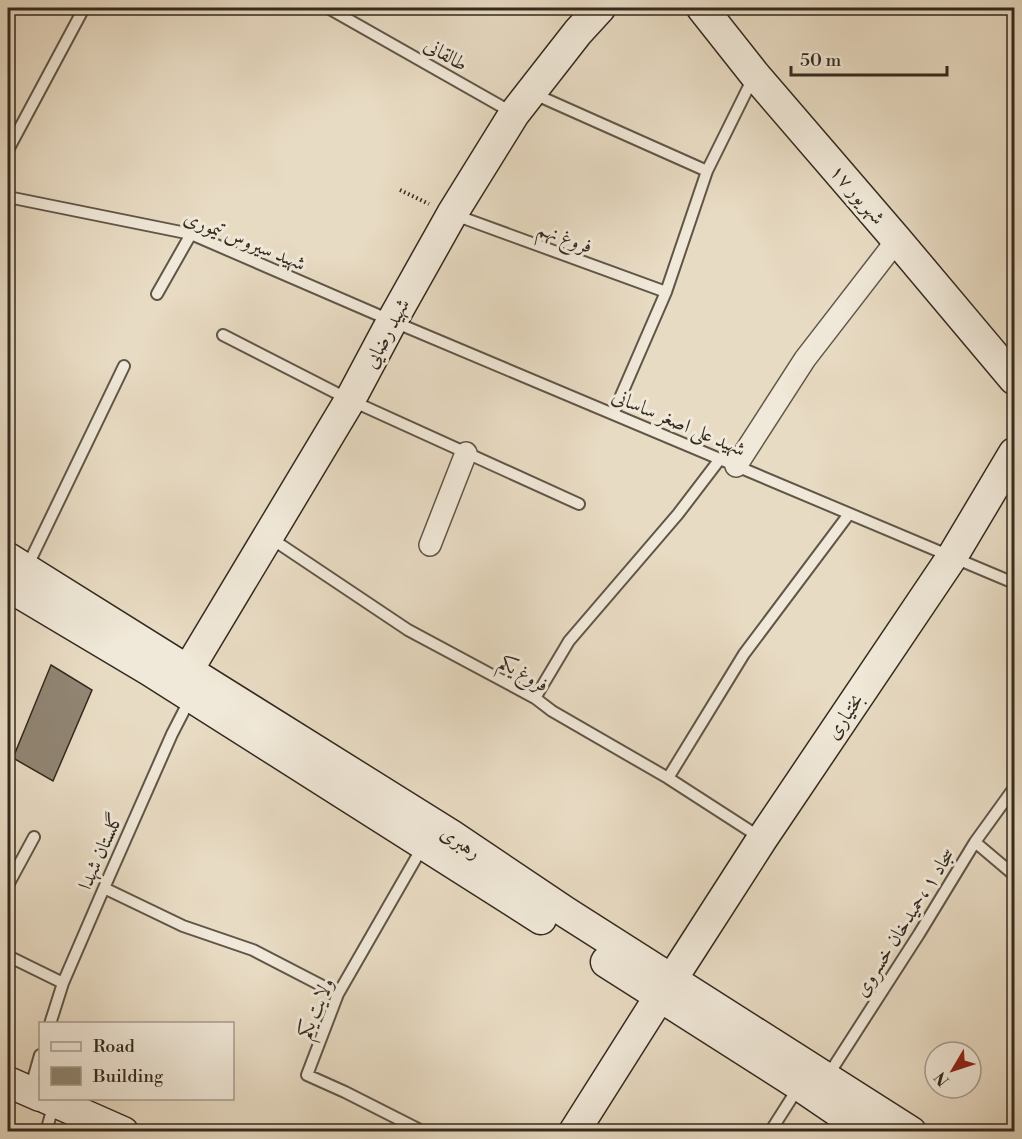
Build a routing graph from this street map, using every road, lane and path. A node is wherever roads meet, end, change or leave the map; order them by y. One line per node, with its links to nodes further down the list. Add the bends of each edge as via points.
1 (84, 8): 7 (lane)
2 (328, 8): 6 (lane, طالقانی)
3 (600, 8): 6 (street, شهید رضایی)
4 (702, 8): 5 (street, ۱۷ شهریور)
5 (755, 75): 8 (lane); 13 (street, ۱۷ شهریور)
6 (522, 103): 8 (lane, طالقانی); 11 (street, شهید رضایی)
7 (8, 150)
8 (707, 171): 14 (lane)
9 (400, 190): 11 (path)
10 (8, 197): 12 (lane, شهید سیروس تیموری)
11 (452, 214): 14 (lane, فروغ نهم); 16 (street, شهید رضایی)
12 (191, 234): 15 (lane); 16 (lane, شهید سیروس تیموری)
13 (897, 240): 19 (street, ۱۷ شهریور); 24 (street)
14 (666, 292): 21 (lane)
15 (157, 294)
16 (392, 321): 20 (street, شهید رضایی); 21 (lane, شهید علی اصغر ساسانی)
17 (223, 335): 20 (lane)
18 (124, 366): 30 (lane)
19 (1014, 379)
20 (350, 400): 22 (lane); 27 (street, شهید رضایی)
21 (613, 414): 24 (lane, شهید علی اصغر ساسانی)
22 (466, 453): 25 (lane); 28 (street)
23 (1014, 453): 29 (street, بختیاری)
24 (728, 463): 26 (lane, شهید علی اصغر ساسانی); 33 (lane, via 678,514 570,641)
25 (579, 504)
26 (849, 514): 29 (lane, شهید علی اصغر ساسانی); 34 (lane, via 744,654)
27 (269, 537): 32 (street, شهید رضایی); 33 (lane, فروغ یکم, via 408,630)
28 (430, 545)
29 (952, 557): 31 (lane, شهید علی اصغر ساسانی); 37 (street, بختیاری)
30 (14, 571): 32 (street, رهبری)
31 (1014, 583)
32 (189, 683): 39 (street, رهبری); 42 (lane, گلستان شهدا, via 172,734); 45 (street, رهبری, via 451,835 576,919)
33 (535, 698): 34 (lane, فروغ یکم)
34 (668, 778): 37 (lane, فروغ یکم)
35 (1014, 788): 38 (lane, سجاد ۱ ،حمیدخان خسروی)
36 (34, 837): 41 (lane)
37 (762, 838): 45 (street, بختیاری)
38 (975, 842): 40 (lane); 49 (lane, سجاد ۱ ،حمیدخان خسروی, via 919,934)
39 (424, 844): 45 (street, رهبری); 46 (lane, ولایت یکم)
40 (1014, 875)
41 (8, 885)
42 (104, 888): 44 (lane, گلستان شهدا); 46 (lane, via 183,926 253,950)
43 (8, 956): 44 (lane)
44 (63, 983): 47 (lane, گلستان شهدا)
45 (666, 987): 49 (street, رهبری); 55 (street, بختیاری)
46 (338, 994): 54 (lane, ولایت یکم, via 308,1075)
47 (50, 1022)
48 (39, 1065): 50 (lane)
49 (813, 1081): 56 (lane, سجاد ۱ ،حمیدخان خسروی); 57 (street, رهبری); 58 (street, رهبری)
50 (36, 1094): 52 (lane)
51 (50, 1100): 53 (street)
52 (46, 1131)
53 (123, 1131)
54 (424, 1131)
55 (574, 1131)
56 (770, 1131)
57 (868, 1131)
58 (911, 1131)

